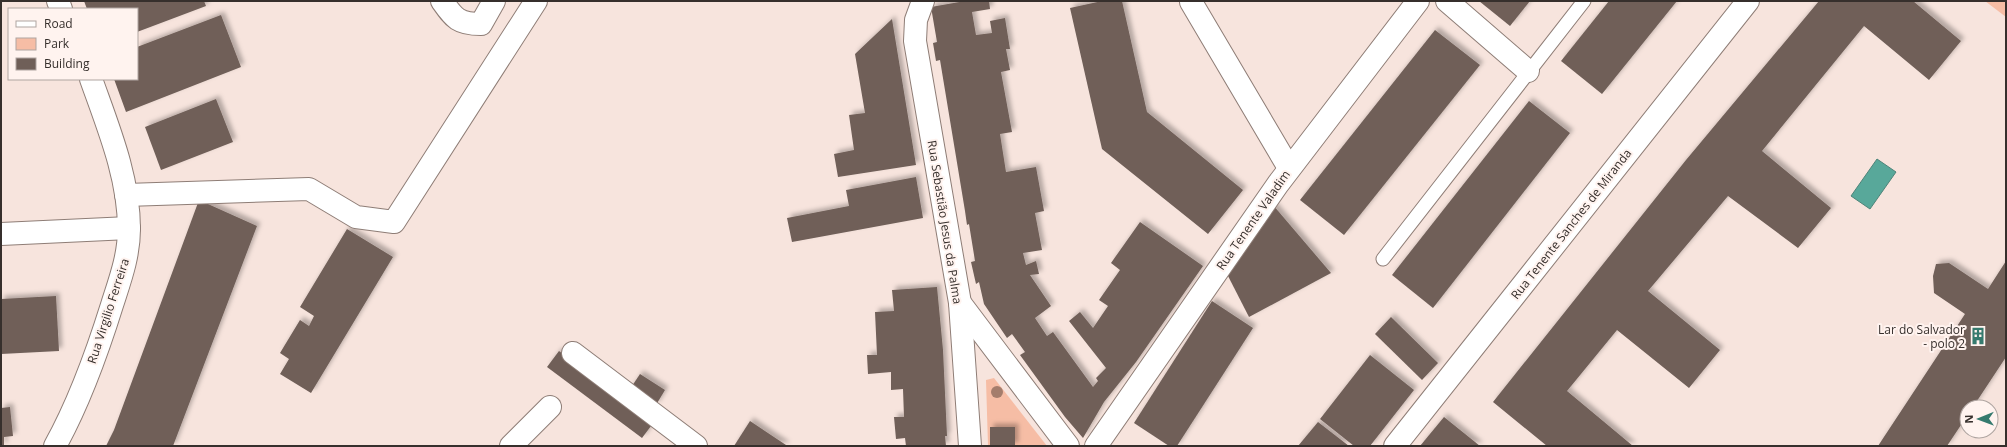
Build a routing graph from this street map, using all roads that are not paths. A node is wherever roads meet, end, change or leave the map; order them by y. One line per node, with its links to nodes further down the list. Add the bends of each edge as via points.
1 (442, 1): 2 (street, via 454,18 467,24 481,24)
2 (494, 1)
3 (536, 1): 13 (street, via 394,222 356,217 309,188)
4 (923, 1): 17 (street, Rua Sebastião Jesus da Palma, via 916,20 915,41)
5 (1418, 1): 12 (street, Rua Tenente Valadim)
6 (1447, 1): 10 (street)
7 (1584, 1): 10 (lane)
8 (1748, 1): 26 (street, Rua Tenente Sanches de Miranda)
9 (1191, 2): 12 (street)
10 (1528, 71): 16 (lane)
11 (91, 80): 13 (street, Rua Virgilio Ferreira, via 115,146)
12 (1289, 168): 25 (street, Rua Tenente Valadim)
13 (126, 195): 14 (street, Rua Virgilio Ferreira)
14 (129, 228): 15 (street); 20 (street, Rua Virgilio Ferreira, via 127,259 102,338 64,429)
15 (1, 234)
16 (1382, 259)
17 (960, 304): 23 (street, Rua Sebastião Jesus da Palma); 24 (street)
18 (573, 353): 22 (street)
19 (550, 407): 21 (street)
20 (54, 446)
21 (511, 446)
22 (696, 446)
23 (970, 446)
24 (1068, 446)
25 (1096, 446)
26 (1395, 446)

